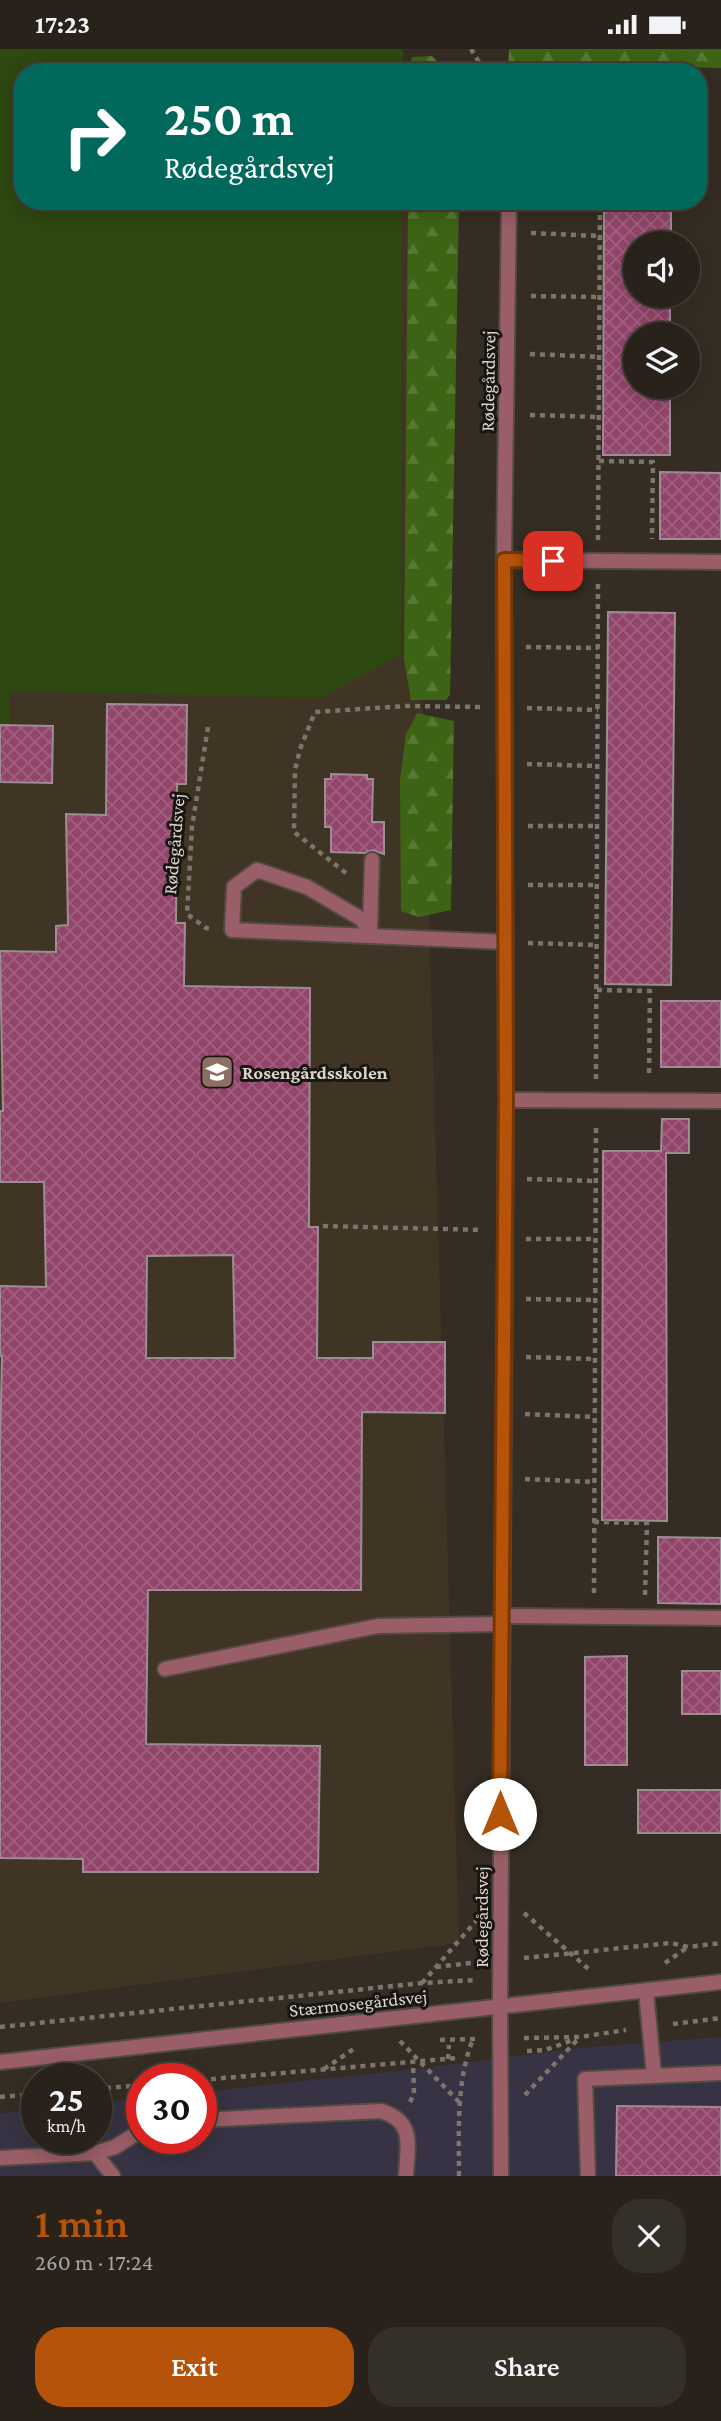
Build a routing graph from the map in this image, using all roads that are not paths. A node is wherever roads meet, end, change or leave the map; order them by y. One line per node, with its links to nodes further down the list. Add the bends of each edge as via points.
1 (509, 210): 2 (street, Rødegårdsvej)
2 (504, 560): 3 (street); 6 (street, Rødegårdsvej)
3 (721, 562)
4 (372, 860): 5 (street)
5 (369, 936): 5 (street, via 232,930 234,887 257,870 307,887 363,919); 6 (street)
6 (506, 942): 7 (street, Rødegårdsvej)
7 (506, 1101): 8 (street); 10 (street, Rødegårdsvej)
8 (721, 1101)
9 (721, 1618): 10 (street)
10 (502, 1620): 11 (street, via 378,1626); 14 (street, Rødegårdsvej)
11 (165, 1669)
12 (721, 1982): 13 (street, Stærmosegårdsvej)
13 (646, 1991): 14 (street, Stærmosegårdsvej); 17 (street)
14 (500, 2007): 15 (street, Stærmosegårdsvej); 24 (street, Rødegårdsvej)
15 (0, 2062)
16 (721, 2073): 17 (street)
17 (653, 2075): 25 (street, via 585,2079)
18 (217, 2119): 23 (street, via 381,2111 401,2119 407,2137)
19 (76, 2154): 21 (street)
20 (96, 2154): 22 (street)
21 (0, 2158)
22 (113, 2176)
23 (405, 2176)
24 (500, 2176)
25 (588, 2176)

